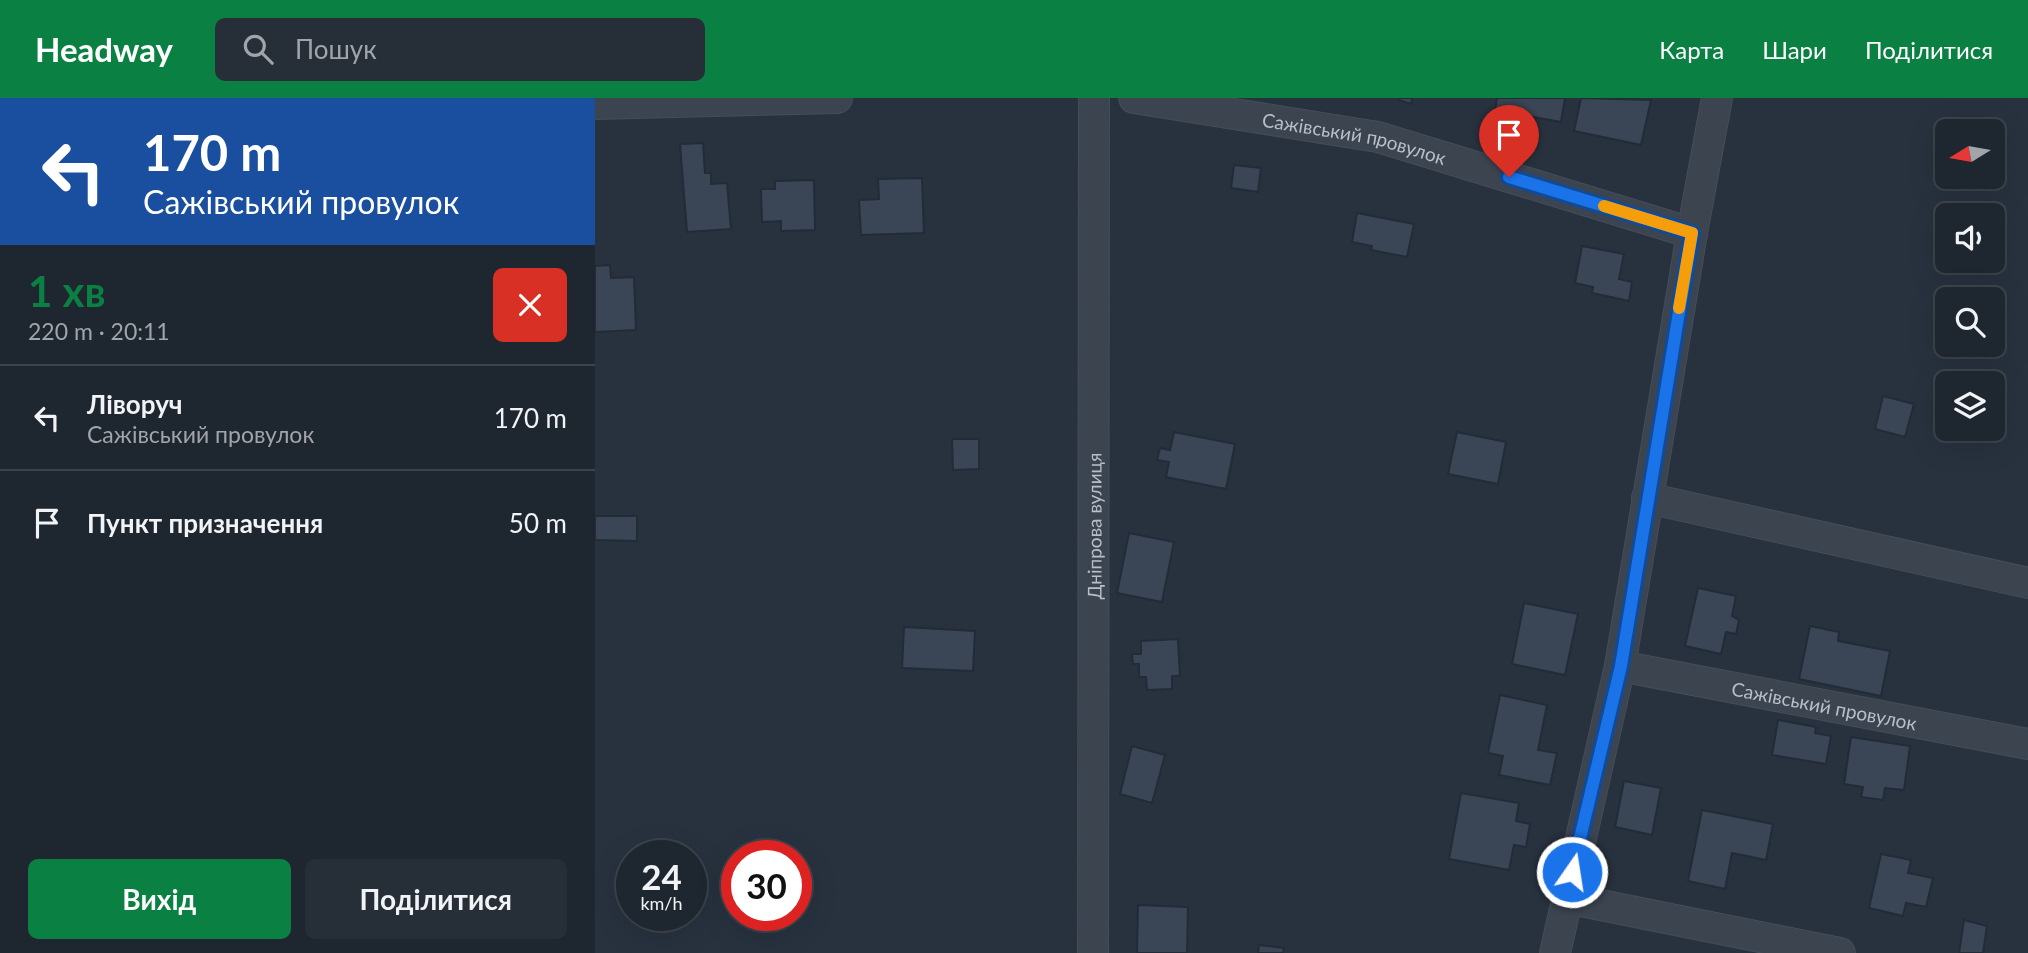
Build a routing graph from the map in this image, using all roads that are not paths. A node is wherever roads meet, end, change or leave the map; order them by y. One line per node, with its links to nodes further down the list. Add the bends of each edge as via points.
1 (837, 98): 5 (street)
2 (1094, 98): 12 (street, Дніпрова вулиця)
3 (1134, 98): 6 (street, Сажівський провулок, via 1378,137)
4 (1717, 98): 6 (street)
5 (595, 104)
6 (1692, 233): 7 (street)
7 (1647, 498): 8 (street); 9 (street)
8 (2028, 583)
9 (1621, 666): 10 (street, Сажівський провулок); 11 (street)
10 (2028, 744)
11 (1566, 898): 13 (street); 14 (street)
12 (1093, 953)
13 (1555, 953)
14 (1840, 953)

